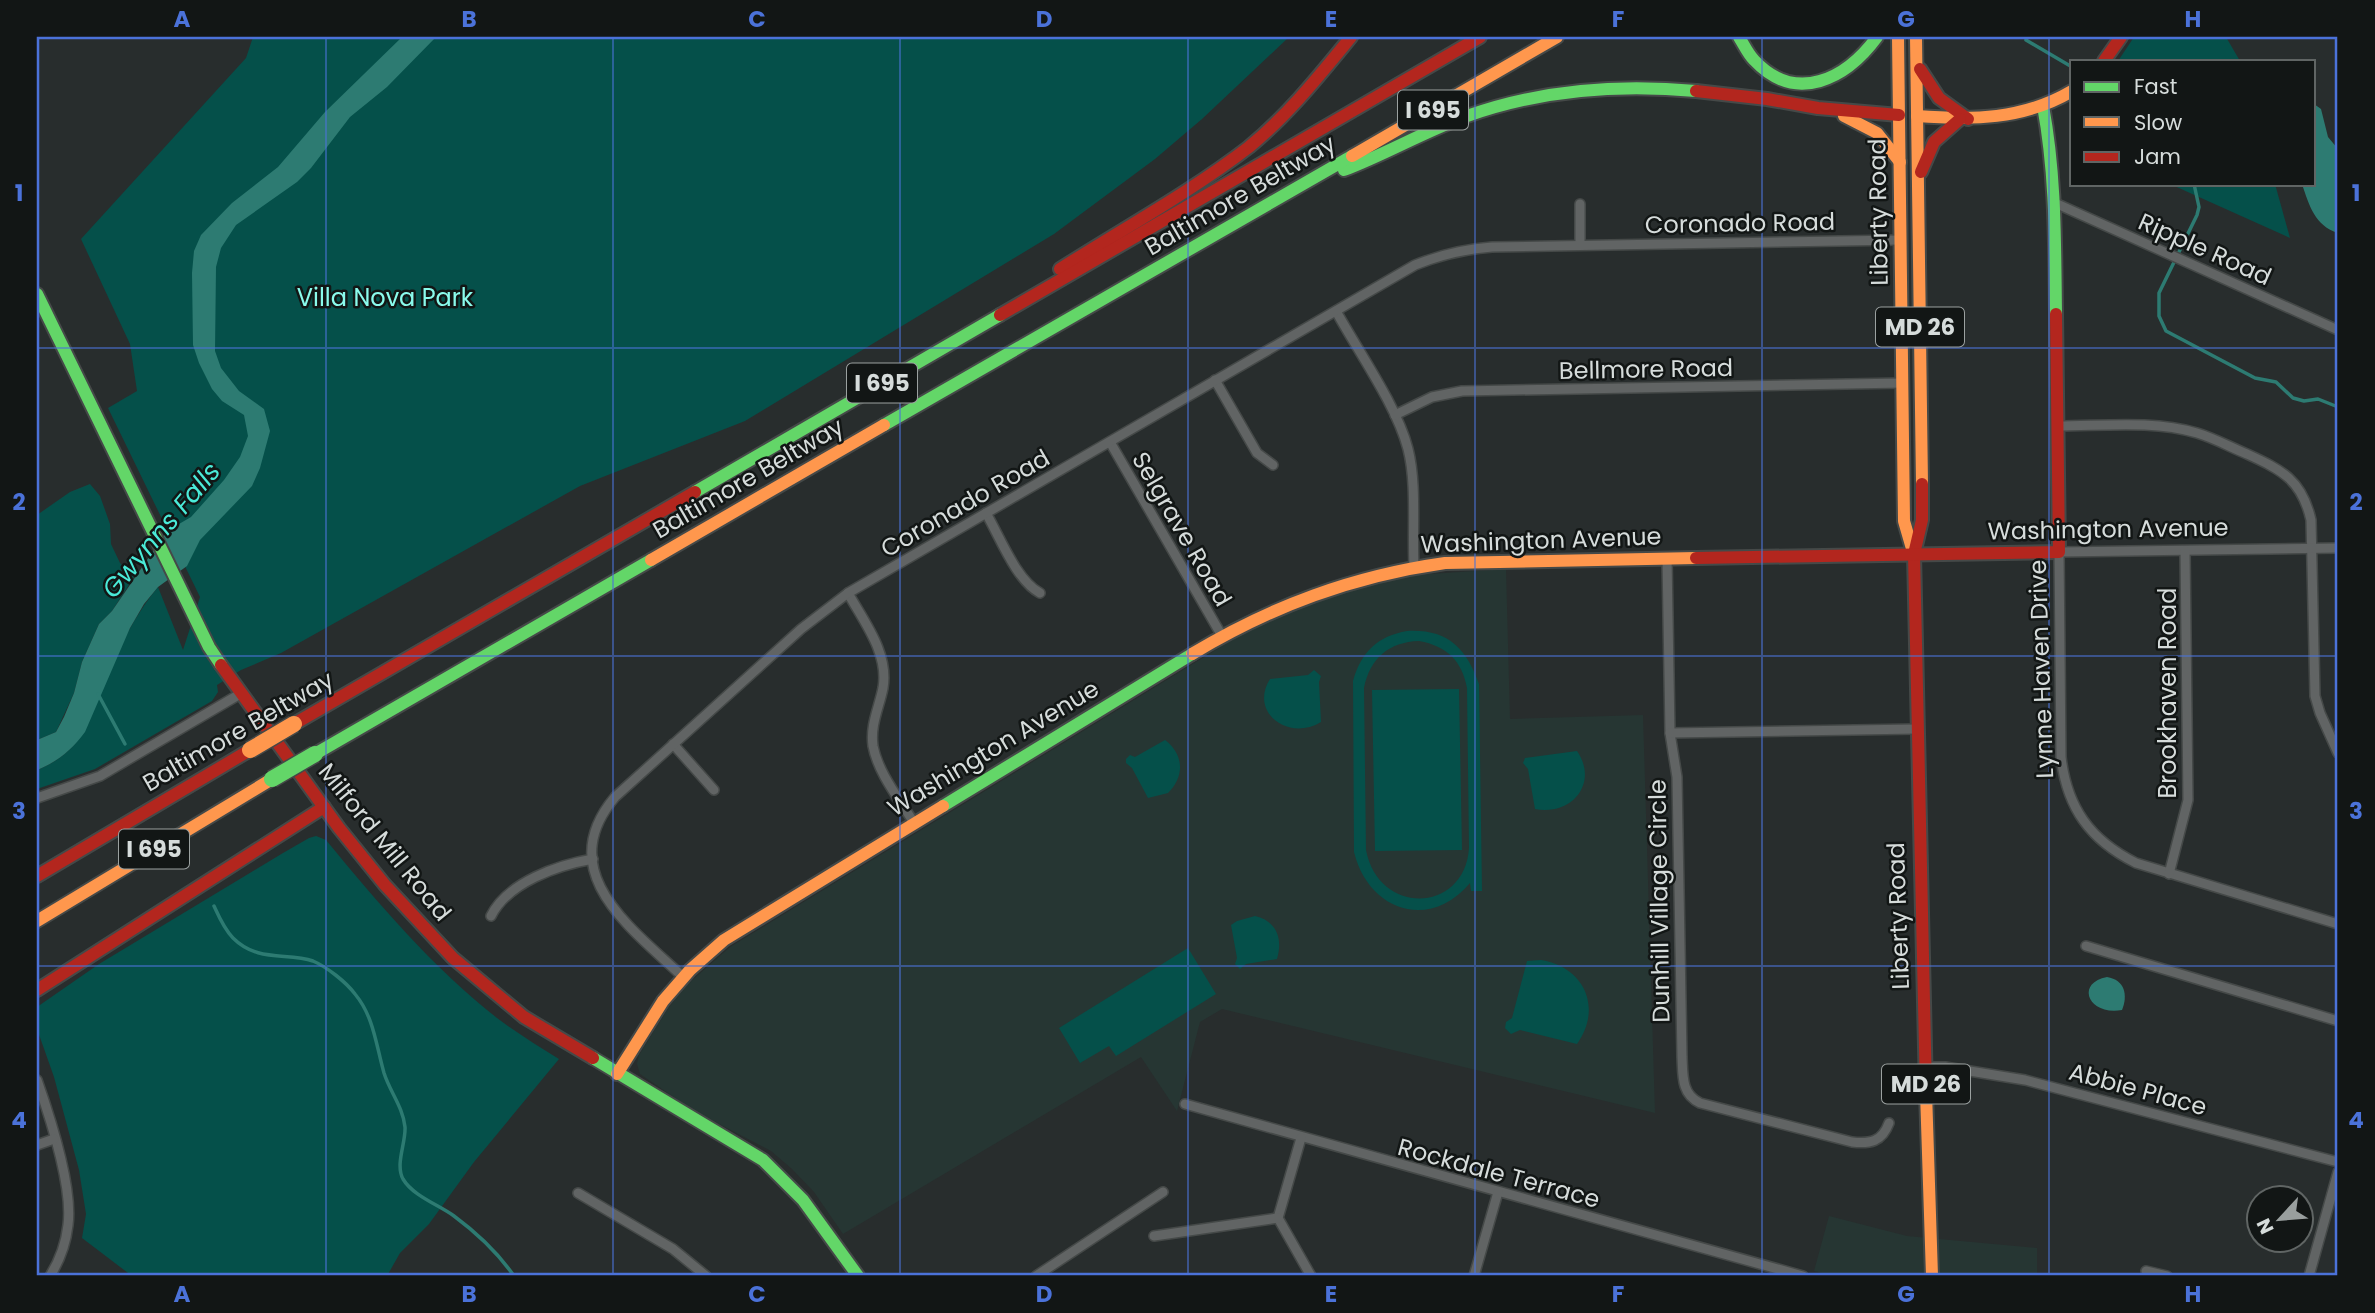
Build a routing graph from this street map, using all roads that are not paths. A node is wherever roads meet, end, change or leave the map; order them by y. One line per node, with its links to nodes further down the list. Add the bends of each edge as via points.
1 (1351, 37): 27 (main road, via 1300,99 1251,145)
2 (1480, 37): 27 (main road, Baltimore Beltway / I 695)
3 (1558, 37): 19 (main road, Baltimore Beltway / I 695)
4 (1739, 37): 5 (main road, via 1761,67 1782,79 1808,84 1844,74 1864,57)
5 (1877, 37)
6 (1898, 37): 14 (main road, Liberty Road / MD 26)
7 (1916, 37): 10 (main road, Liberty Road / MD 26)
8 (2121, 37): 9 (main road)
9 (2105, 60)
10 (1917, 61): 15 (main road, Liberty Road / MD 26); 16 (main road, via 1933,94)
11 (2070, 92): 12 (main road)
12 (2043, 106): 16 (main road, via 2005,116); 20 (main road, Lynne Haven Drive)
13 (1822, 109): 14 (main road); 17 (main road, via 1871,127); 19 (main road, via 1766,99 1640,88 1553,95 1454,120 1371,160)
14 (1899, 115): 15 (main road); 17 (main road, Liberty Road / MD 26)
15 (1917, 116): 16 (main road); 18 (main road, Liberty Road / MD 26)
16 (1964, 119): 18 (main road, via 1934,142)
17 (1900, 162): 22 (main road, Liberty Road / MD 26)
18 (1918, 180): 39 (main road, Liberty Road / MD 26, via 1922,520)
19 (1308, 182): 58 (main road, Baltimore Beltway / I 695, bridge, via 272,779)
20 (2055, 203): 26 (street, Ripple Road); 31 (main road, Lynne Haven Drive)
21 (1580, 204): 23 (street)
22 (1901, 240): 23 (street, Coronado Road); 29 (main road, Liberty Road / MD 26)
23 (1580, 245): 25 (street, Coronado Road, via 1482,248 1441,256 1415,265)
24 (37, 295): 45 (main road, Milford Mill Road, via 209,647)
25 (1336, 311): 28 (street, Coronado Road); 30 (street)
26 (2338, 330)
27 (899, 373): 56 (main road, Baltimore Beltway / I 695, bridge)
28 (1215, 380): 32 (street, Coronado Road); 33 (street, via 1257,453)
29 (1903, 383): 30 (street, Bellmore Road, via 1462,391 1432,397); 39 (main road, Liberty Road / MD 26, via 1905,521)
30 (1395, 415): 41 (street, via 1411,468)
31 (2057, 426): 35 (street, via 2150,425 2183,430 2273,466 2294,482 2307,504); 38 (main road, Lynne Haven Drive)
32 (1110, 442): 34 (street, Coronado Road); 44 (street, Selgrave Road)
33 (1273, 465)
34 (986, 513): 42 (street, Coronado Road); 43 (street, via 1021,575)
35 (2312, 548): 36 (street, Washington Avenue); 37 (street, Washington Avenue); 49 (street, via 2315,696)
36 (2338, 548)
37 (2185, 551): 38 (street, Washington Avenue); 55 (street, Brookhaven Road, via 2188,800)
38 (2059, 552): 39 (main road, Washington Avenue); 55 (street, Lynne Haven Drive, via 2061,757 2070,798 2102,843 2136,863)
39 (1914, 554): 40 (main road, Washington Avenue); 46 (main road, Liberty Road / MD 26)
40 (1667, 558): 41 (main road, Washington Avenue, via 1488,560); 47 (street)
41 (1414, 566): 44 (main road, Washington Avenue, via 1307,595)
42 (848, 593): 48 (street, Coronado Road); 53 (street, via 882,656 884,679 873,727 874,748)
43 (1040, 593)
44 (1222, 636): 53 (main road, Washington Avenue)
45 (240, 694): 51 (street, via 100,776); 52 (main road, Milford Mill Road)
46 (1916, 729): 47 (street); 64 (main road, Liberty Road / MD 26)
47 (1670, 733): 68 (street, Dunhill Village Circle, via 1677,777 1685,1089 1700,1103 1852,1142 1874,1142)
48 (673, 744): 50 (street); 54 (street, Coronado Road, via 606,807 596,829)
49 (2338, 753)
50 (715, 790)
51 (37, 798)
52 (324, 807): 62 (main road); 65 (main road, Milford Mill Road, via 385,886 488,990)
53 (914, 823): 61 (main road, Washington Avenue, via 724,940)
54 (593, 859): 57 (street, via 537,876 508,895); 61 (street, Coronado Road, via 599,886 613,909)
55 (2169, 874): 59 (street, Lynne Haven Drive)
56 (37, 876)
57 (491, 916)
58 (37, 921)
59 (2338, 924)
60 (2086, 946): 63 (street)
61 (682, 976): 65 (main road, Washington Avenue)
62 (37, 990)
63 (2338, 1021)
64 (1925, 1067): 72 (street, Abbie Place, via 2059,1088); 87 (main road, Liberty Road / MD 26)
65 (617, 1074): 82 (main road, Milford Mill Road, via 784,1177)
66 (37, 1080): 70 (street)
67 (1185, 1104): 69 (street, Rockdale Terrace)
68 (1889, 1124)
69 (1301, 1138): 75 (street, Rockdale Terrace); 77 (street)
70 (54, 1139): 71 (street); 80 (street, via 69,1223)
71 (37, 1145)
72 (2338, 1162)
73 (2338, 1172): 89 (street)
74 (1163, 1192): 83 (street)
75 (1498, 1192): 85 (street); 86 (street, Rockdale Terrace)
76 (578, 1193): 81 (street, via 673,1249)
77 (1278, 1218): 78 (street); 84 (street)
78 (1154, 1236)
79 (2146, 1271): 88 (street)
80 (50, 1276)
81 (706, 1276)
82 (858, 1276)
83 (1036, 1276)
84 (1311, 1276)
85 (1474, 1276)
86 (1803, 1276)
87 (1932, 1276)
88 (2168, 1276)
89 (2309, 1276)

